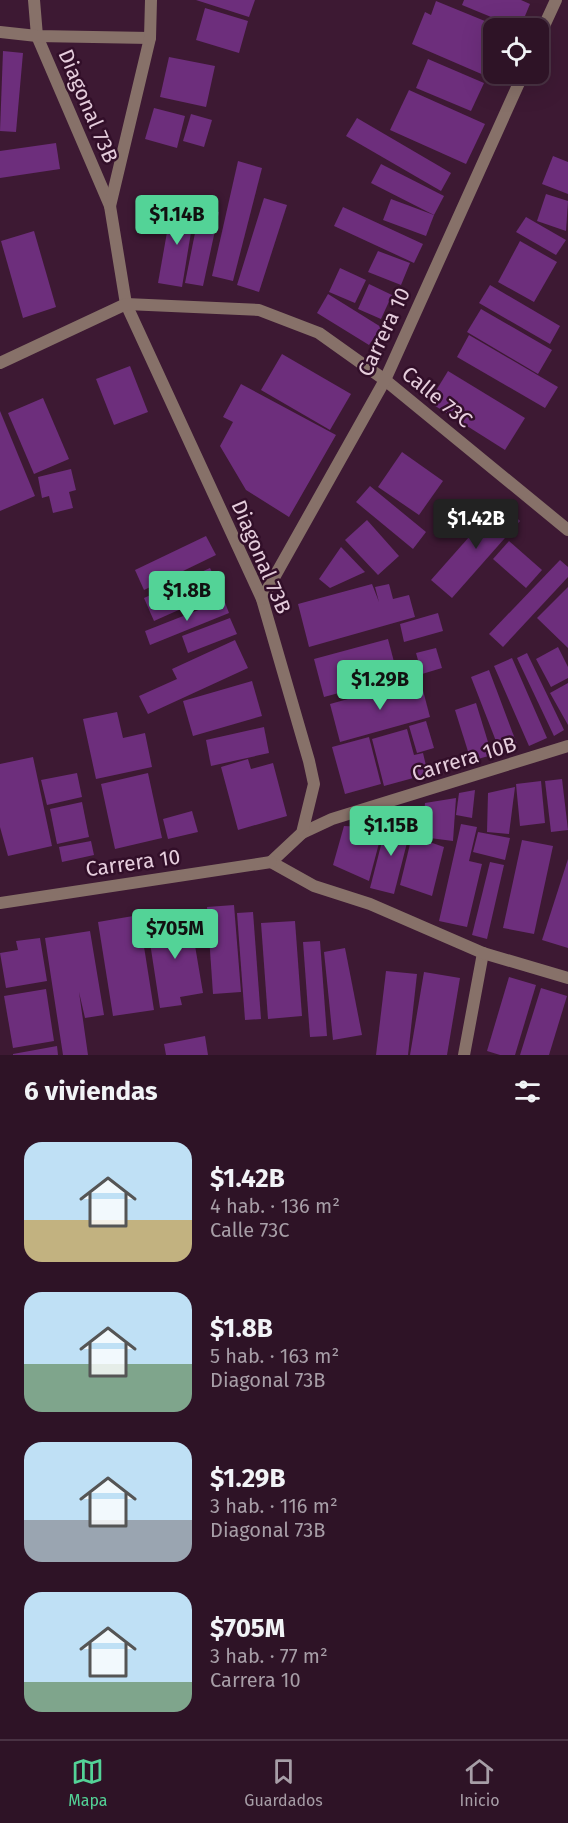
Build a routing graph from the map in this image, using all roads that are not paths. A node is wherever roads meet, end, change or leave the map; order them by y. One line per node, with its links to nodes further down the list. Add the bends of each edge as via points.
1 (34, 0): 6 (street, Diagonal 73B)
2 (151, 0): 7 (street)
3 (556, 0): 4 (street)
4 (548, 18)
5 (0, 32): 6 (street)
6 (37, 36): 7 (street); 9 (street, Diagonal 73B)
7 (150, 38): 9 (street)
8 (518, 84): 12 (street, Carrera 10)
9 (110, 206): 10 (street, Diagonal 73B)
10 (126, 304): 11 (street); 12 (street, Calle 73C, via 259,310 319,333); 14 (street, Diagonal 73B)
11 (0, 363)
12 (385, 380): 13 (street, Calle 73C); 14 (street, Carrera 10)
13 (568, 530)
14 (262, 598): 16 (street, Diagonal 73B, via 314,784)
15 (568, 746): 16 (street, Carrera 10B, via 332,819)
16 (302, 833): 17 (street)
17 (272, 862): 18 (street, Carrera 10); 19 (street, via 314,886 370,904)
18 (0, 903)
19 (483, 953): 20 (street); 21 (street)
20 (568, 978)
21 (464, 1055)

